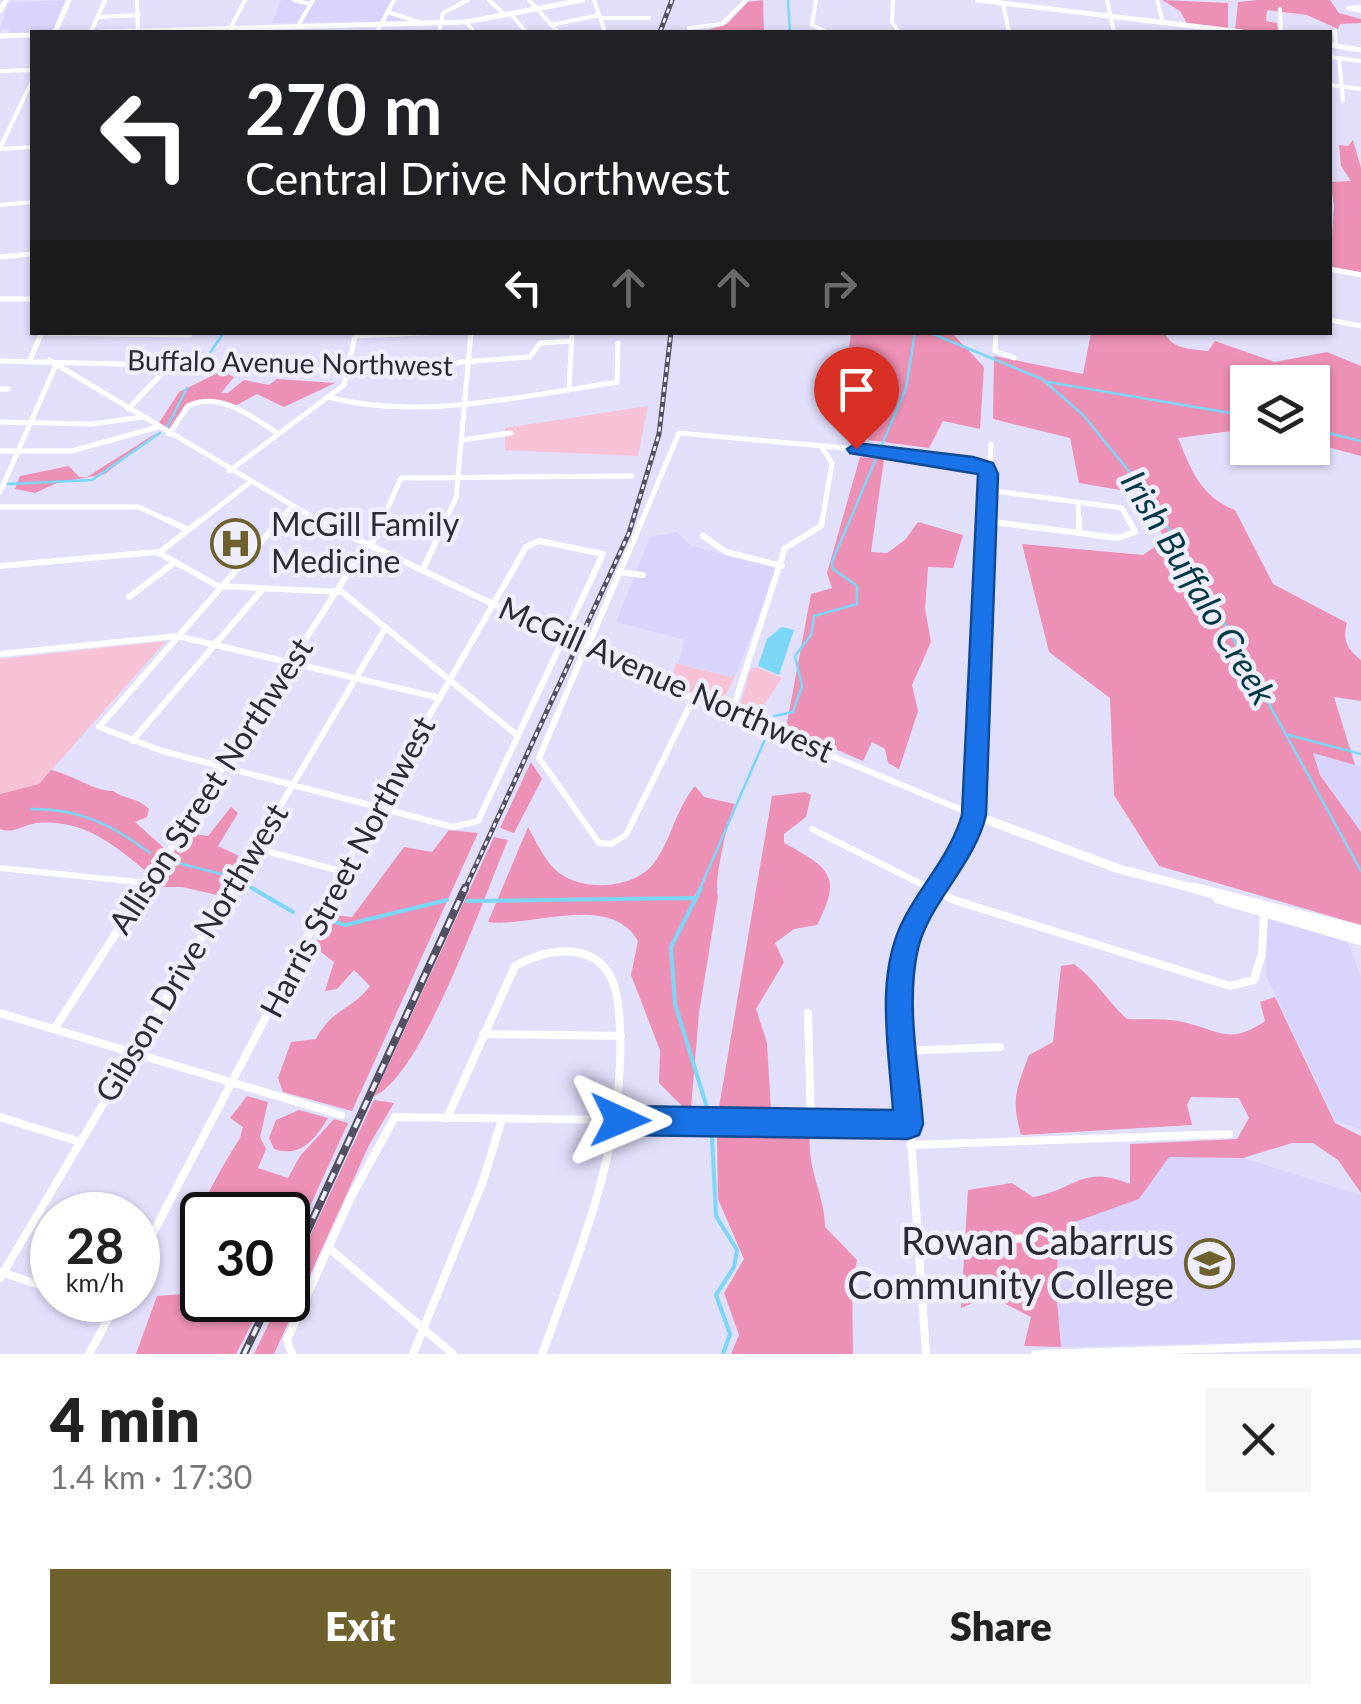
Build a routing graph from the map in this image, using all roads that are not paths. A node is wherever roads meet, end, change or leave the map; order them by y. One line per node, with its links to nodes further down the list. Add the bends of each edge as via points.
1 (69, 0): 43 (main road)
2 (105, 0): 29 (street)
3 (137, 0): 27 (street)
4 (245, 0): 40 (street)
5 (294, 0): 20 (street)
6 (394, 0): 26 (street)
7 (468, 0): 34 (street, via 443,13)
8 (489, 0): 28 (street)
9 (528, 0): 23 (street)
10 (583, 0): 21 (main road)
11 (594, 0): 30 (street)
12 (746, 0): 41 (street, via 722,24)
13 (816, 0): 53 (street, via 812,25)
14 (893, 0): 54 (street)
15 (966, 0): 22 (main road)
16 (978, 0): 22 (main road)
17 (1106, 0): 31 (street)
18 (1158, 0): 37 (street)
19 (4, 1): 25 (main road)
20 (312, 2): 38 (street)
21 (564, 2): 23 (main road)
22 (1003, 4): 31 (main road); 55 (street)
23 (537, 9): 28 (main road); 39 (street)
24 (1280, 9): 59 (street)
25 (0, 12)
26 (387, 12): 33 (street); 36 (street)
27 (140, 15): 29 (street); 45 (street)
28 (508, 15): 35 (main road); 50 (street)
29 (98, 17): 44 (street)
30 (599, 17): 32 (street); 39 (street); 52 (street)
31 (1109, 17): 37 (main road); 56 (street); 57 (main road)
32 (649, 18)
33 (419, 22): 34 (main road); 36 (main road)
34 (441, 22): 35 (main road); 48 (street)
35 (466, 22): 49 (street)
36 (380, 23): 38 (main road); 47 (street)
37 (1164, 23): 58 (main road)
38 (299, 24): 42 (main road)
39 (552, 26): 51 (street)
40 (231, 27): 42 (main road); 46 (main road)
41 (690, 28)
42 (273, 29)
43 (55, 30)
44 (92, 30)
45 (139, 30)
46 (200, 30)
47 (377, 30)
48 (439, 30)
49 (472, 30)
50 (524, 30)
51 (556, 30)
52 (604, 30)
53 (823, 30)
54 (898, 30)
55 (1009, 30)
56 (1113, 30)
57 (1214, 30)
58 (1225, 30)
59 (1281, 30)
60 (1335, 31): 63 (street)
61 (30, 35): 62 (main road)
62 (0, 36)
63 (1332, 44): 64 (main road)
64 (1361, 49)
65 (1332, 57): 66 (street)
66 (1339, 58): 67 (street); 71 (street)
67 (1361, 61)
68 (30, 70): 69 (street)
69 (0, 71)
70 (1332, 85): 71 (street)
71 (1342, 86): 73 (street); 74 (street)
72 (30, 88): 75 (street)
73 (1361, 89)
74 (1344, 102)
75 (2, 138): 77 (street)
76 (30, 147): 77 (street)
77 (0, 149)
78 (30, 202): 79 (street)
79 (0, 204)
80 (30, 254): 81 (street)
81 (0, 257)
82 (1332, 269): 83 (street)
83 (1361, 275)
84 (0, 299): 85 (street)
85 (30, 299)
86 (1332, 320): 87 (street)
87 (1361, 326)
88 (40, 335): 96 (street)
89 (356, 335): 102 (street)
90 (471, 335): 101 (street)
91 (572, 335): 93 (street)
92 (996, 335): 95 (street, via 995,351)
93 (572, 341): 101 (street, Buffalo Avenue Northwest, via 540,343 530,357); 103 (street)
94 (618, 344): 103 (street, via 617,382)
95 (1014, 358)
96 (30, 360): 97 (street, Buffalo Avenue Northwest); 98 (street, Buffalo Avenue Northwest)
97 (49, 360): 99 (street, Buffalo Avenue Northwest); 100 (street, McGill Avenue Northwest)
98 (0, 361)
99 (170, 364): 102 (street, Buffalo Avenue Northwest); 106 (street)
100 (56, 365): 106 (street, McGill Avenue Northwest); 109 (street)
101 (468, 365): 102 (street, Buffalo Avenue Northwest); 105 (street)
102 (350, 370): 104 (street)
103 (569, 388): 105 (street)
104 (328, 397): 105 (street, via 348,406); 113 (street)
105 (465, 401): 114 (street)
106 (128, 409): 107 (street, McGill Avenue Northwest)
107 (142, 418): 109 (street); 110 (street, McGill Avenue Northwest)
108 (0, 422): 109 (street)
109 (32, 423): 118 (street)
110 (158, 427): 112 (street, McGill Avenue Northwest); 118 (street, via 72,451)
111 (511, 433): 114 (street)
112 (169, 434): 113 (street, via 187,407 200,401 231,407); 120 (street, McGill Avenue Northwest)
113 (280, 434): 120 (street)
114 (462, 440): 122 (street)
115 (990, 444): 119 (street)
116 (821, 445): 119 (street); 137 (street, via 832,463 820,526 788,544); 139 (street, via 676,436)
117 (0, 451): 118 (street)
118 (19, 452): 125 (street)
119 (986, 468): 124 (street)
120 (230, 472): 123 (street, McGill Avenue Northwest)
121 (632, 476): 122 (street)
122 (459, 477): 133 (street, Allison Street Northwest, via 401,478); 138 (street, via 455,502)
123 (248, 483): 128 (street, McGill Avenue Northwest); 130 (street)
124 (988, 490): 126 (street); 129 (street)
125 (0, 492)
126 (1078, 502): 131 (street); 131 (street, via 1122,508 1135,532 1123,538)
127 (0, 507): 130 (street, via 138,507)
128 (291, 508): 133 (street, McGill Avenue Northwest); 141 (street)
129 (986, 521): 131 (street); 163 (street)
130 (188, 530): 134 (street)
131 (1078, 533)
132 (703, 536): 137 (street, via 726,552)
133 (369, 545): 138 (street, McGill Avenue Northwest); 143 (street, Allison Street Northwest)
134 (160, 552): 135 (street); 136 (street)
135 (175, 562): 141 (street); 144 (street)
136 (0, 566)
137 (782, 566): 157 (street)
138 (422, 569): 145 (street, McGill Avenue Northwest)
139 (620, 572): 140 (street); 150 (street)
140 (643, 576)
141 (222, 586): 142 (street); 147 (street)
142 (263, 589): 143 (street); 149 (street)
143 (338, 590): 146 (street); 152 (street, Allison Street Northwest)
144 (130, 597)
145 (492, 602): 148 (street, McGill Avenue Northwest); 148 (street, Harris Street Northwest, via 530,542 603,554); 154 (street, Harris Street Northwest)
146 (386, 627): 153 (street, Gibson Drive Northwest); 154 (street)
147 (177, 636): 149 (street); 151 (street); 159 (street, via 99,727)
148 (564, 637): 150 (street, McGill Avenue Northwest); 158 (street)
149 (215, 644): 152 (street); 159 (street)
150 (586, 648): 156 (street, McGill Avenue Northwest); 156 (street, via 539,758 600,844 626,835)
151 (0, 654)
152 (292, 662): 153 (street); 160 (street, Allison Street Northwest)
153 (356, 678): 155 (street); 161 (street, Gibson Drive Northwest)
154 (449, 680): 155 (street, Harris Street Northwest); 158 (street)
155 (440, 698): 162 (street, Harris Street Northwest)
156 (694, 699): 157 (street, McGill Avenue Northwest)
157 (731, 715): 163 (street, McGill Avenue Northwest)
158 (518, 736): 162 (street, via 471,826)
159 (132, 741): 160 (street)
160 (224, 767): 161 (street); 168 (street, Allison Street Northwest)
161 (292, 784): 162 (street); 165 (street, Gibson Drive Northwest)
162 (380, 806): 167 (street, Harris Street Northwest)
163 (974, 815): 169 (street, via 968,840); 170 (main road)
164 (812, 829): 169 (street)
165 (255, 848): 167 (street); 183 (street, Gibson Drive Northwest)
166 (0, 868): 168 (street)
167 (344, 872): 184 (street, Harris Street Northwest)
168 (149, 884): 178 (street, Allison Street Northwest)
169 (935, 893): 171 (street, via 1237,986 1254,980 1260,965); 182 (street, via 903,953)
170 (1206, 893): 171 (main road); 173 (main road)
171 (1264, 913): 172 (main road)
172 (1279, 918): 173 (main road); 175 (main road)
173 (1347, 928): 174 (main road)
174 (1361, 931)
175 (1361, 940)
176 (0, 1013): 178 (street)
177 (808, 1013): 190 (street)
178 (55, 1028): 183 (street)
179 (482, 1034): 180 (street); 180 (street, via 515,966 541,954 573,952 610,973); 187 (street)
180 (621, 1036): 189 (street)
181 (1000, 1047): 182 (street)
182 (904, 1050): 191 (street)
183 (133, 1052): 184 (street); 193 (street, Gibson Drive Northwest)
184 (234, 1082): 185 (street); 195 (street, Harris Street Northwest)
185 (341, 1115)
186 (0, 1118): 193 (street)
187 (448, 1118): 188 (street); 198 (street, via 395,1117)
188 (502, 1119): 189 (street); 202 (street)
189 (620, 1120): 190 (street); 208 (street)
190 (811, 1123): 191 (street)
191 (908, 1124): 194 (street)
192 (1228, 1134): 194 (street)
193 (80, 1142): 199 (street, Gibson Drive Northwest)
194 (910, 1145): 197 (street)
195 (160, 1221)
196 (1034, 1238): 197 (street)
197 (917, 1243): 209 (street)
198 (329, 1248): 202 (street); 204 (street, via 288,1340)
199 (1, 1274): 200 (street)
200 (30, 1283)
201 (106, 1322): 205 (street)
202 (423, 1328): 206 (street); 207 (street)
203 (1361, 1344): 210 (street)
204 (290, 1352)
205 (89, 1354)
206 (413, 1354)
207 (453, 1354)
208 (542, 1354)
209 (926, 1354)
210 (1035, 1354)

